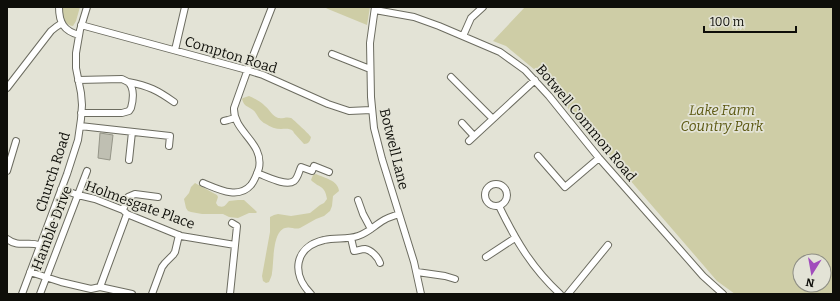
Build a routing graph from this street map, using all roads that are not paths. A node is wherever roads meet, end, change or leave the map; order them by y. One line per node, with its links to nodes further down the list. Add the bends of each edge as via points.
1 (59, 7): 7 (street)
2 (87, 7): 8 (street, Church Road)
3 (186, 7): 11 (street)
4 (272, 7): 14 (street)
5 (483, 7): 10 (street, via 471,18)
6 (375, 8): 10 (street, Botwell Common Road, via 414,16); 13 (street, Botwell Lane)
7 (62, 23): 9 (street, via 68,31); 19 (street, via 51,31)
8 (81, 26): 9 (street, Church Road); 11 (street, Compton Road)
9 (79, 36): 16 (street, Church Road, via 76,58)
10 (463, 36): 17 (street, Botwell Common Road, via 500,52)
11 (175, 50): 14 (street, Compton Road)
12 (332, 54): 13 (street)
13 (370, 69): 21 (street, Botwell Lane)
14 (247, 70): 21 (street, Compton Road, via 339,108 353,111); 23 (street, via 235,105)
15 (451, 77): 24 (street)
16 (78, 80): 18 (street); 22 (street, Church Road)
17 (535, 80): 24 (street); 33 (street, Botwell Common Road)
18 (128, 82): 20 (street, via 151,88); 22 (street, via 133,97 129,111)
19 (7, 88)
20 (174, 102)
21 (372, 110): 46 (street, Botwell Lane, via 378,145)
22 (81, 113): 27 (street, Church Road)
23 (235, 118): 25 (street); 38 (street, via 258,153)
24 (493, 119): 26 (street, via 471,138)
25 (224, 121)
26 (462, 123)
27 (80, 126): 28 (street); 40 (street, Church Road)
28 (132, 132): 30 (street, via 170,136); 34 (street)
29 (16, 141): 32 (street)
30 (169, 146)
31 (538, 156): 33 (street, via 565,187)
32 (9, 157): 35 (street)
33 (599, 158): 72 (street, Botwell Common Road, via 703,276)
34 (129, 160)
35 (7, 171)
36 (87, 171): 41 (street, Hamble Drive)
37 (329, 172): 38 (street, via 314,166 312,171 301,167 290,183 283,183)
38 (258, 173): 39 (street, via 250,187 236,193)
39 (203, 183)
40 (61, 189): 41 (street, Holmesgate Place); 53 (street, Church Road)
41 (78, 195): 45 (street, Holmesgate Place, via 95,199); 60 (street, Hamble Drive)
42 (158, 197): 45 (street, via 135,194 128,197)
43 (358, 200): 48 (street)
44 (499, 206): 51 (street)
45 (125, 212): 49 (street, Holmesgate Place); 62 (street)
46 (399, 214): 48 (street); 59 (street, Botwell Lane)
47 (232, 223): 54 (street, via 237,226)
48 (371, 229): 50 (street)
49 (179, 236): 54 (street, Holmesgate Place); 66 (street, via 175,252 162,267)
50 (352, 238): 57 (street, via 354,251 365,249 375,255); 68 (street, via 320,241 303,254 298,264 299,275 304,287)
51 (515, 238): 56 (street); 70 (street, via 532,264)
52 (7, 239): 53 (street, via 15,243)
53 (39, 245): 58 (street, Church Road)
54 (235, 245): 67 (street)
55 (608, 246): 71 (street)
56 (486, 257)
57 (380, 263)
58 (30, 272): 60 (street); 63 (street, Church Road)
59 (417, 272): 61 (street); 69 (street, Botwell Lane)
60 (46, 278): 62 (street, via 91,288); 64 (street, Hamble Drive)
61 (455, 278)
62 (100, 287): 65 (street)
63 (22, 294)
64 (40, 294)
65 (132, 294)
66 (152, 294)
67 (230, 294)
68 (311, 294)
69 (422, 294)
70 (560, 294)
71 (568, 294)
72 (723, 294)

